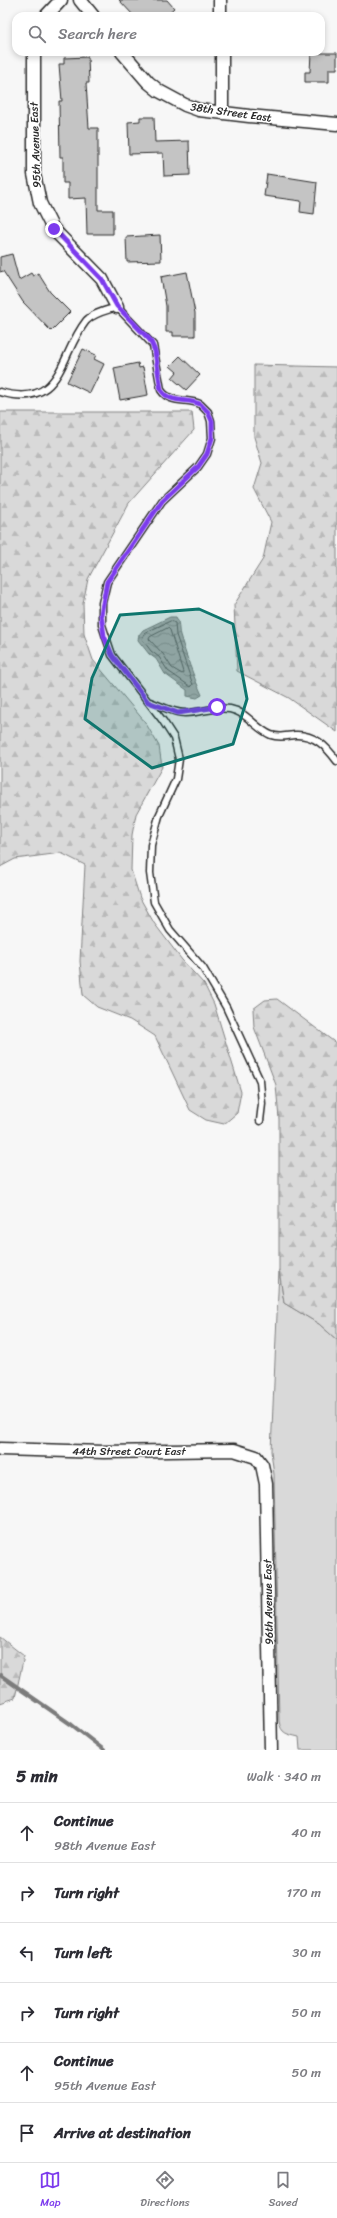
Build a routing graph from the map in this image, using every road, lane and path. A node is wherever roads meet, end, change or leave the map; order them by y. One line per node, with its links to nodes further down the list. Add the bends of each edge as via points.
1 (61, 0): 4 (street)
2 (80, 0): 5 (street)
3 (220, 0): 6 (street)
4 (50, 12)
5 (90, 12)
6 (220, 12)
7 (34, 56): 12 (street, 95th Avenue East, via 36,189 46,217 54,229 102,279)
8 (125, 56): 10 (street, 38th Street East, via 148,82 171,99 199,110)
9 (222, 56): 10 (street)
10 (222, 112): 11 (street, 38th Street East)
11 (337, 124)
12 (117, 306): 13 (lane, via 87,320 57,377 48,387 25,395); 14 (lane, via 153,345 161,390 164,394 172,399 195,402 205,407 210,416 212,430 210,447 203,461 162,501 107,582 104,593 101,620 108,645 118,663)
13 (0, 392)
14 (148, 702): 15 (lane, via 178,713 217,707 232,709 271,735 313,737 329,750); 16 (lane, via 170,729 179,758 176,779 159,816 151,845 150,873 154,902 170,930 203,968 226,1007 260,1082)
15 (337, 761)
16 (260, 1121)
17 (0, 1449): 18 (street, 44th Street Court East, via 104,1452 234,1450)
18 (256, 1457): 19 (street, 96th Avenue East, via 262,1465 266,1484)
19 (272, 1750)

